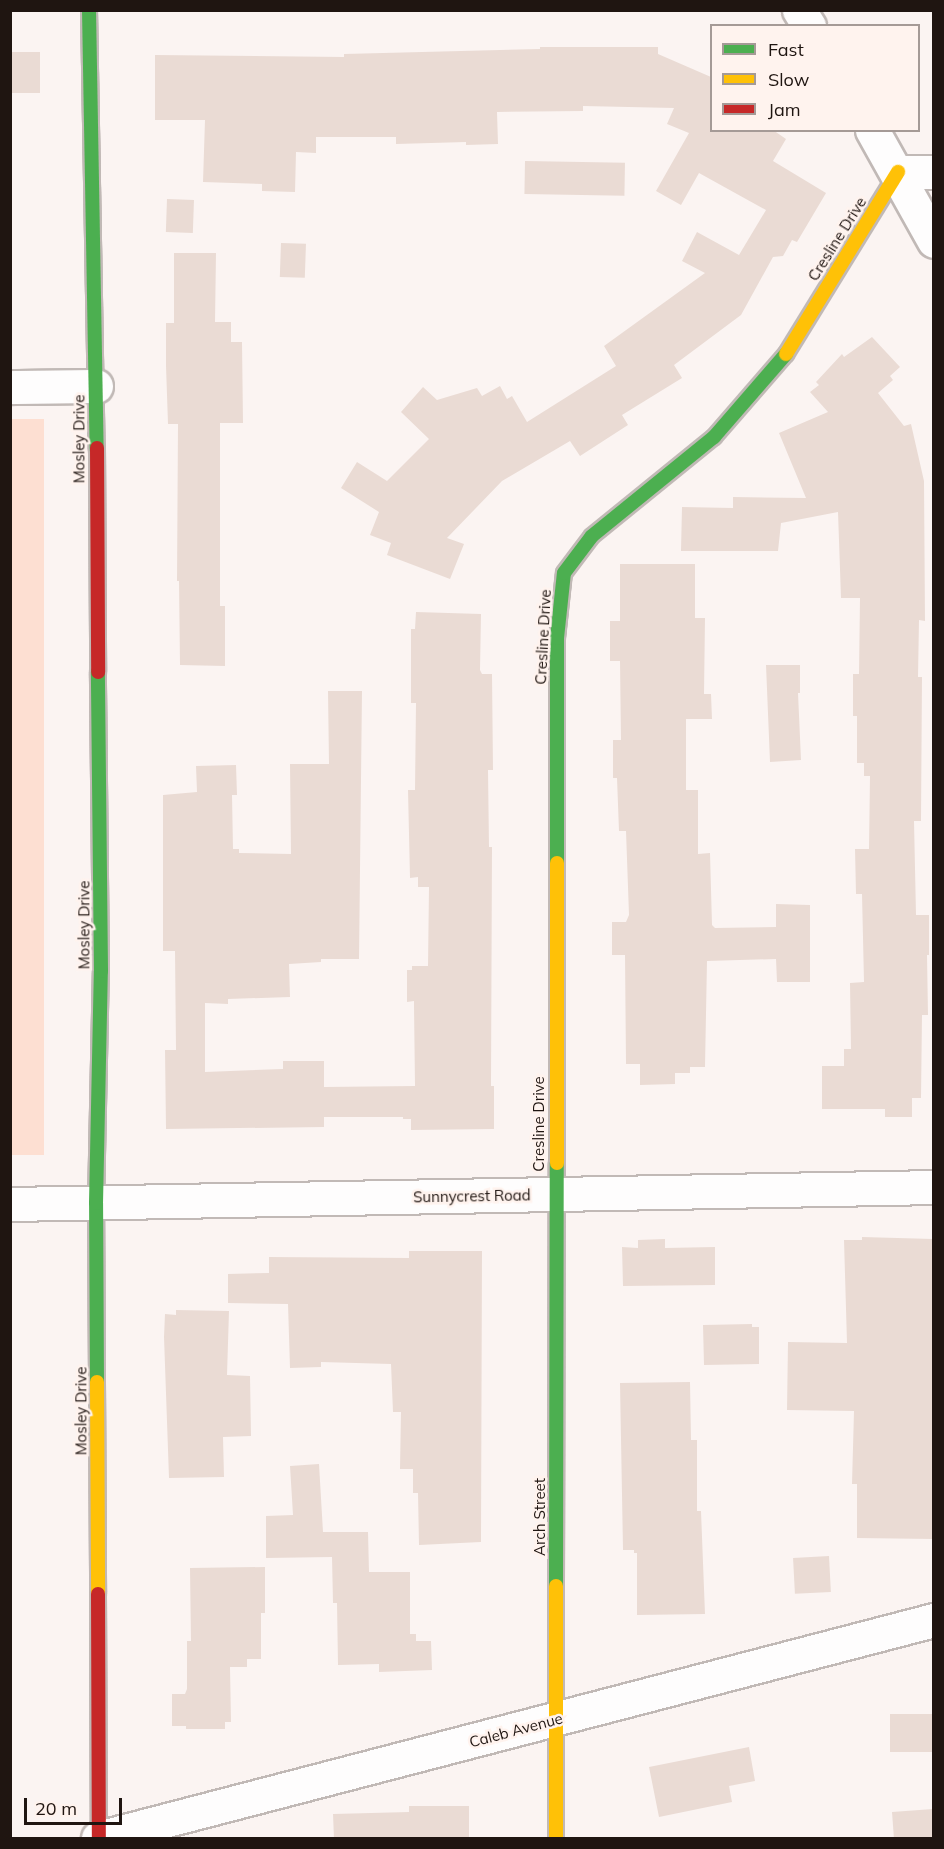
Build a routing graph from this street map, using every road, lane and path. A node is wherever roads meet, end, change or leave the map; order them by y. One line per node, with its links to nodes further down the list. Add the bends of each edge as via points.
1 (89, 10): 8 (street, Mosley Drive)
2 (800, 10): 3 (street)
3 (807, 24)
4 (873, 132): 5 (street)
5 (898, 172): 6 (street); 7 (street); 11 (street, Cresline Drive, via 781,362 714,437 592,536 564,573 557,638)
6 (933, 172)
7 (933, 241)
8 (96, 386): 9 (street); 12 (street, Mosley Drive, via 101,971)
9 (10, 387)
10 (933, 1187): 11 (street, Sunnycrest Road)
11 (555, 1195): 12 (street, Sunnycrest Road); 15 (street, Arch Street)
12 (96, 1203): 13 (street, Sunnycrest Road); 16 (street, Mosley Drive)
13 (10, 1204)
14 (933, 1620): 15 (street, Caleb Avenue)
15 (558, 1719): 16 (street, Caleb Avenue); 17 (street, Arch Street)
16 (98, 1838)
17 (556, 1839)

